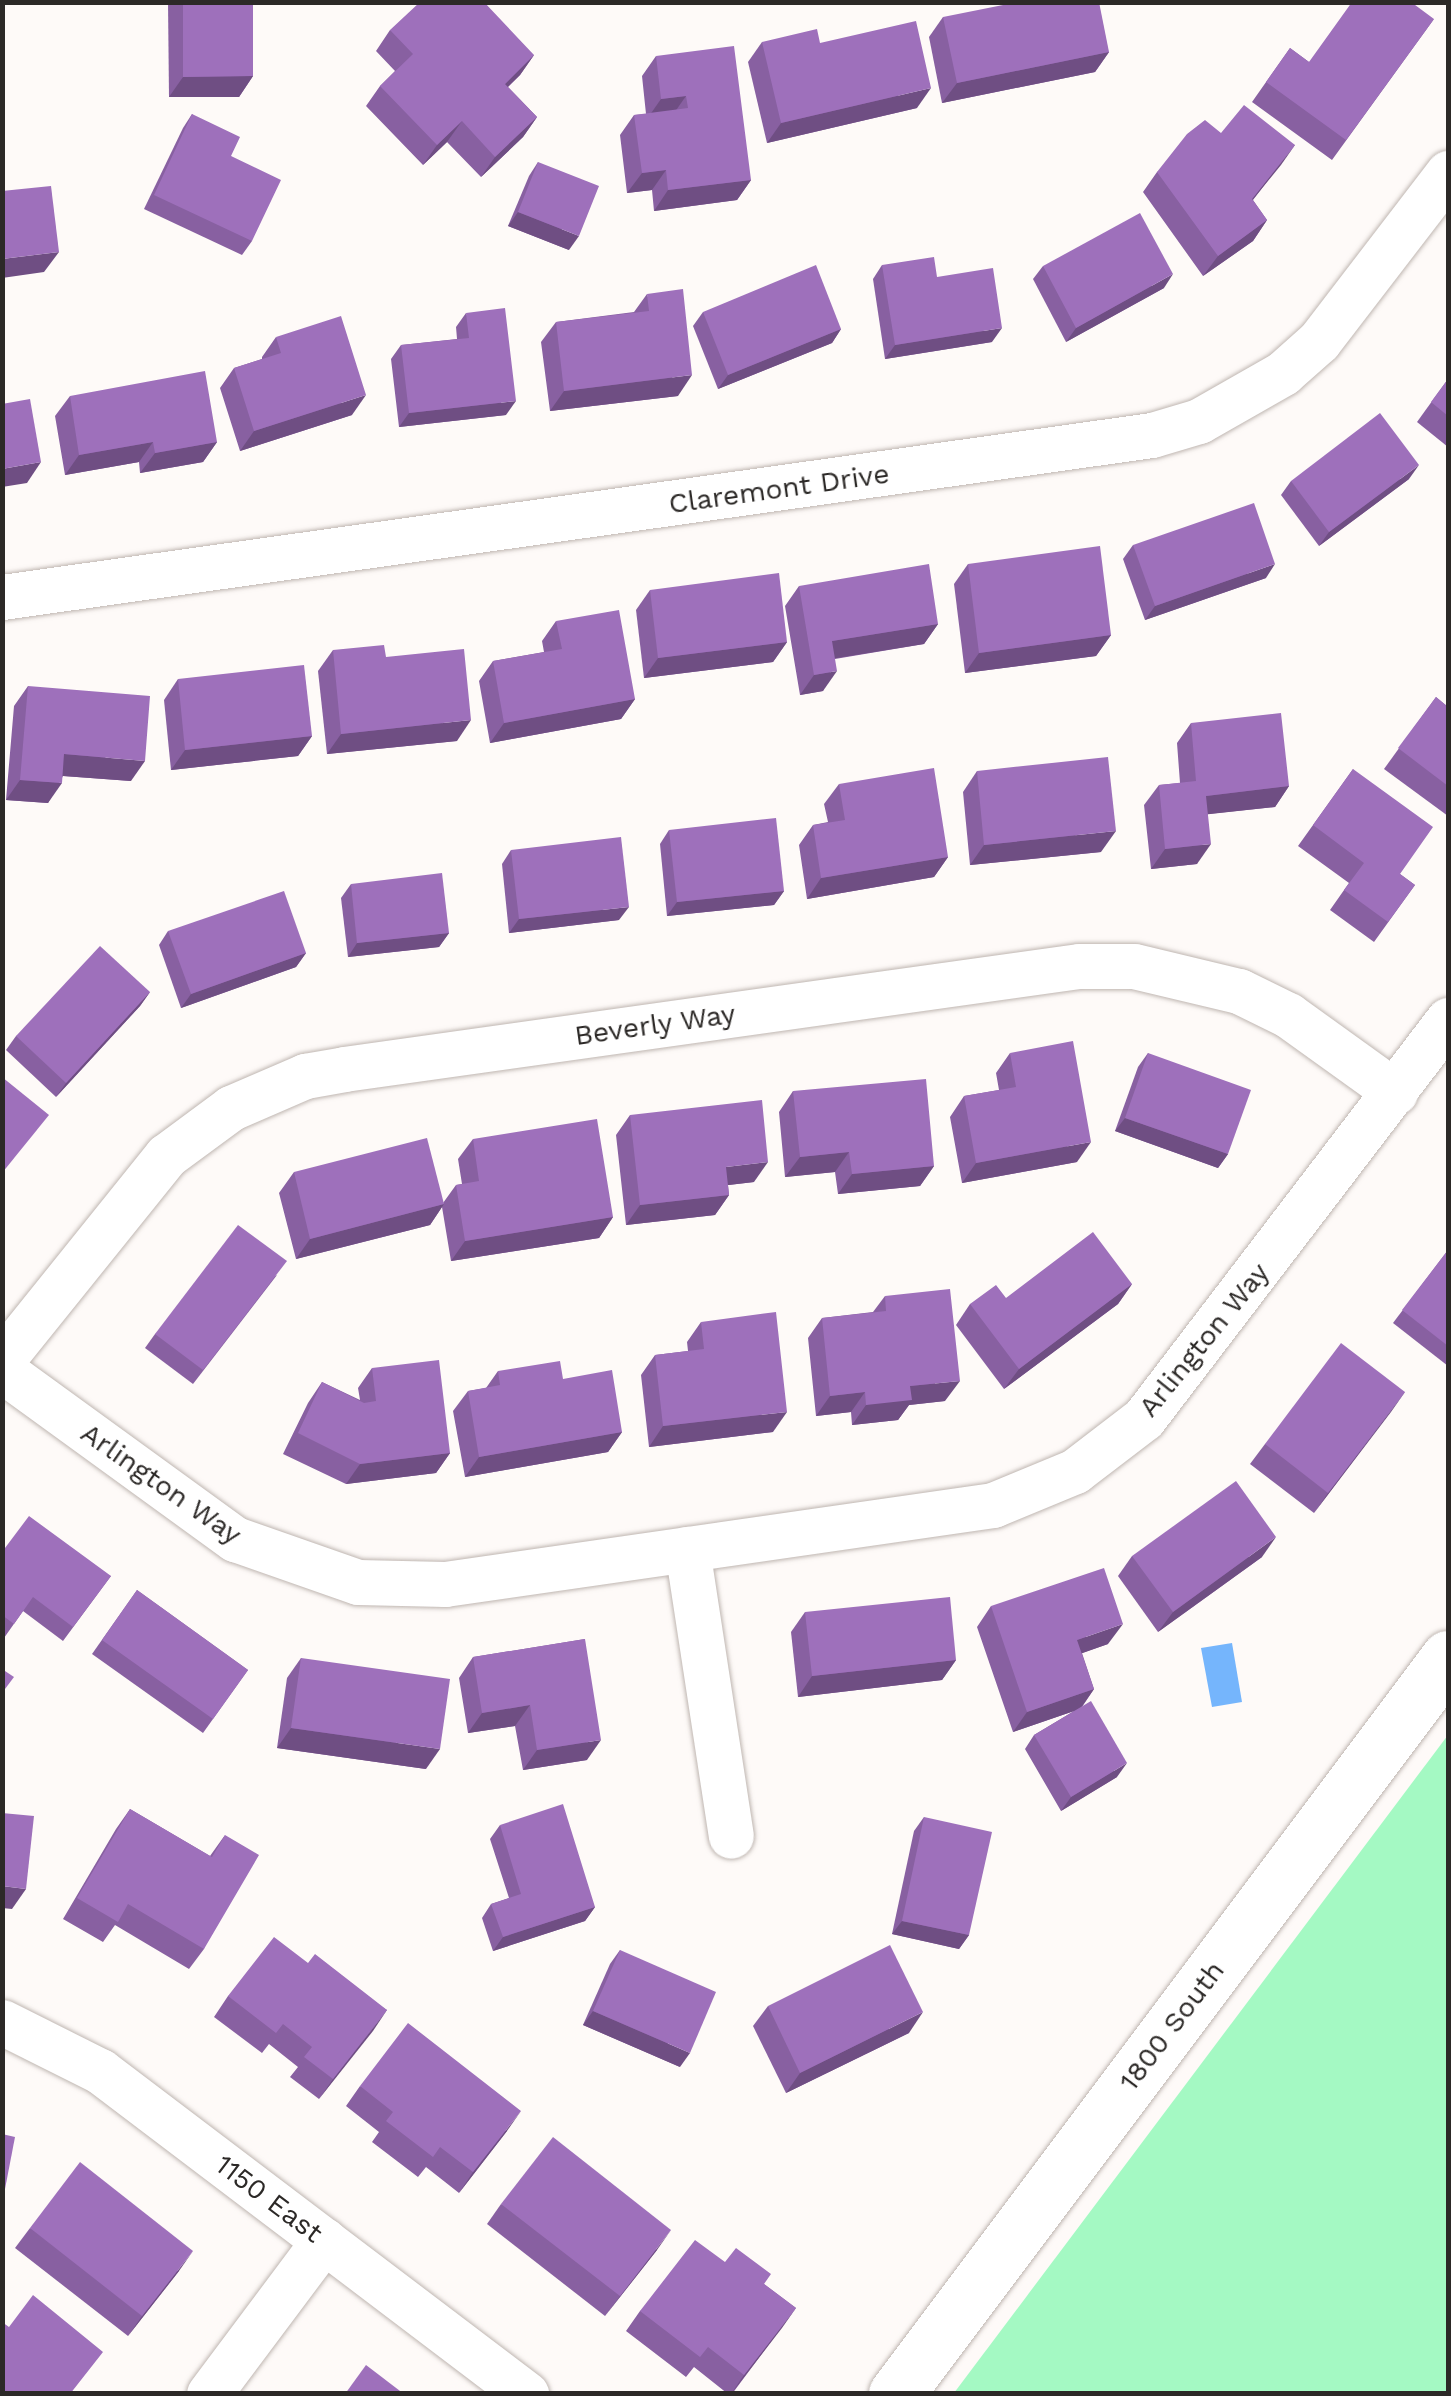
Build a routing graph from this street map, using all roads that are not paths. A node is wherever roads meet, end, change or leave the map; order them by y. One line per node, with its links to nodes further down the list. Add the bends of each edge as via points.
1 (1448, 173): 2 (street, Claremont Drive, via 1319,341 1283,373 1228,407 1152,435)
2 (2, 597)
3 (1448, 1020): 4 (street, Arlington Way)
4 (1394, 1092): 5 (street, Beverly Way, via 1288,1016 1239,991 1134,966 1079,966 305,1076 231,1108 166,1156); 7 (street, Arlington Way, via 1174,1384 1144,1418 1075,1471 992,1505)
5 (2, 1360)
6 (2, 1370): 7 (street, Arlington Way, via 197,1515 274,1558 316,1572 358,1582 445,1584)
7 (688, 1549): 9 (street)
8 (1448, 1658): 14 (main road, 1800 South)
9 (731, 1836)
10 (2, 2022): 11 (street, 1150 East, via 100,2072)
11 (324, 2240): 12 (street); 13 (street, 1150 East)
12 (209, 2394)
13 (526, 2394)
14 (896, 2394)

